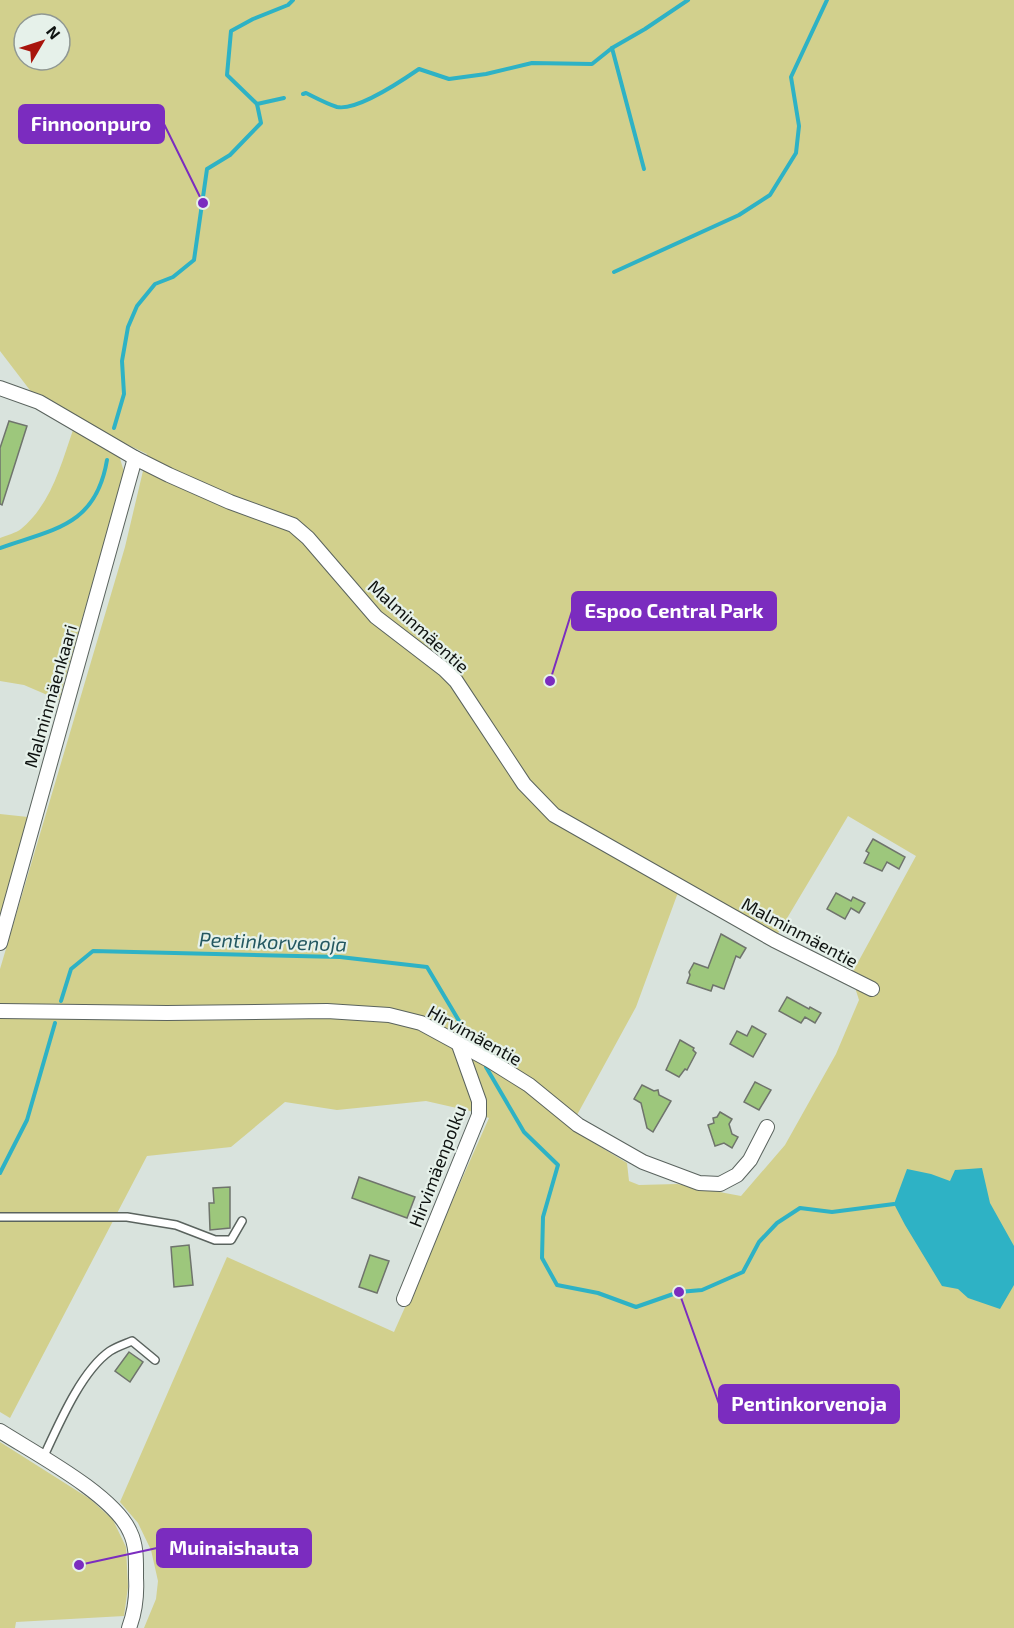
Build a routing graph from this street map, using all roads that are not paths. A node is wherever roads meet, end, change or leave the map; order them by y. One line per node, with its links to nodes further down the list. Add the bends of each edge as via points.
1 (0, 388): 2 (street, Malminmäentie, via 39,402)
2 (135, 458): 3 (street, Malminmäenkaari); 4 (street, Malminmäentie, via 302,531 376,616 456,681 524,783 554,815 774,940)
3 (0, 943)
4 (872, 989)
5 (0, 1011): 6 (street, Hirvimäentie, via 327,1011 389,1015 421,1023)
6 (459, 1045): 7 (street, Hirvimäentie, via 529,1085 578,1125 633,1157 699,1183 720,1184 737,1175 750,1160); 10 (street, Hirvimäenpolku, via 480,1101 480,1115)
7 (767, 1126)
8 (0, 1217): 9 (lane, via 127,1217 176,1225 215,1240 231,1239)
9 (242, 1221)
10 (404, 1299)
11 (155, 1360): 13 (lane, via 132,1341 111,1350 96,1363)
12 (0, 1431): 13 (street)
13 (43, 1458): 14 (street, via 106,1501 123,1518 136,1551 136,1591)
14 (129, 1628)

